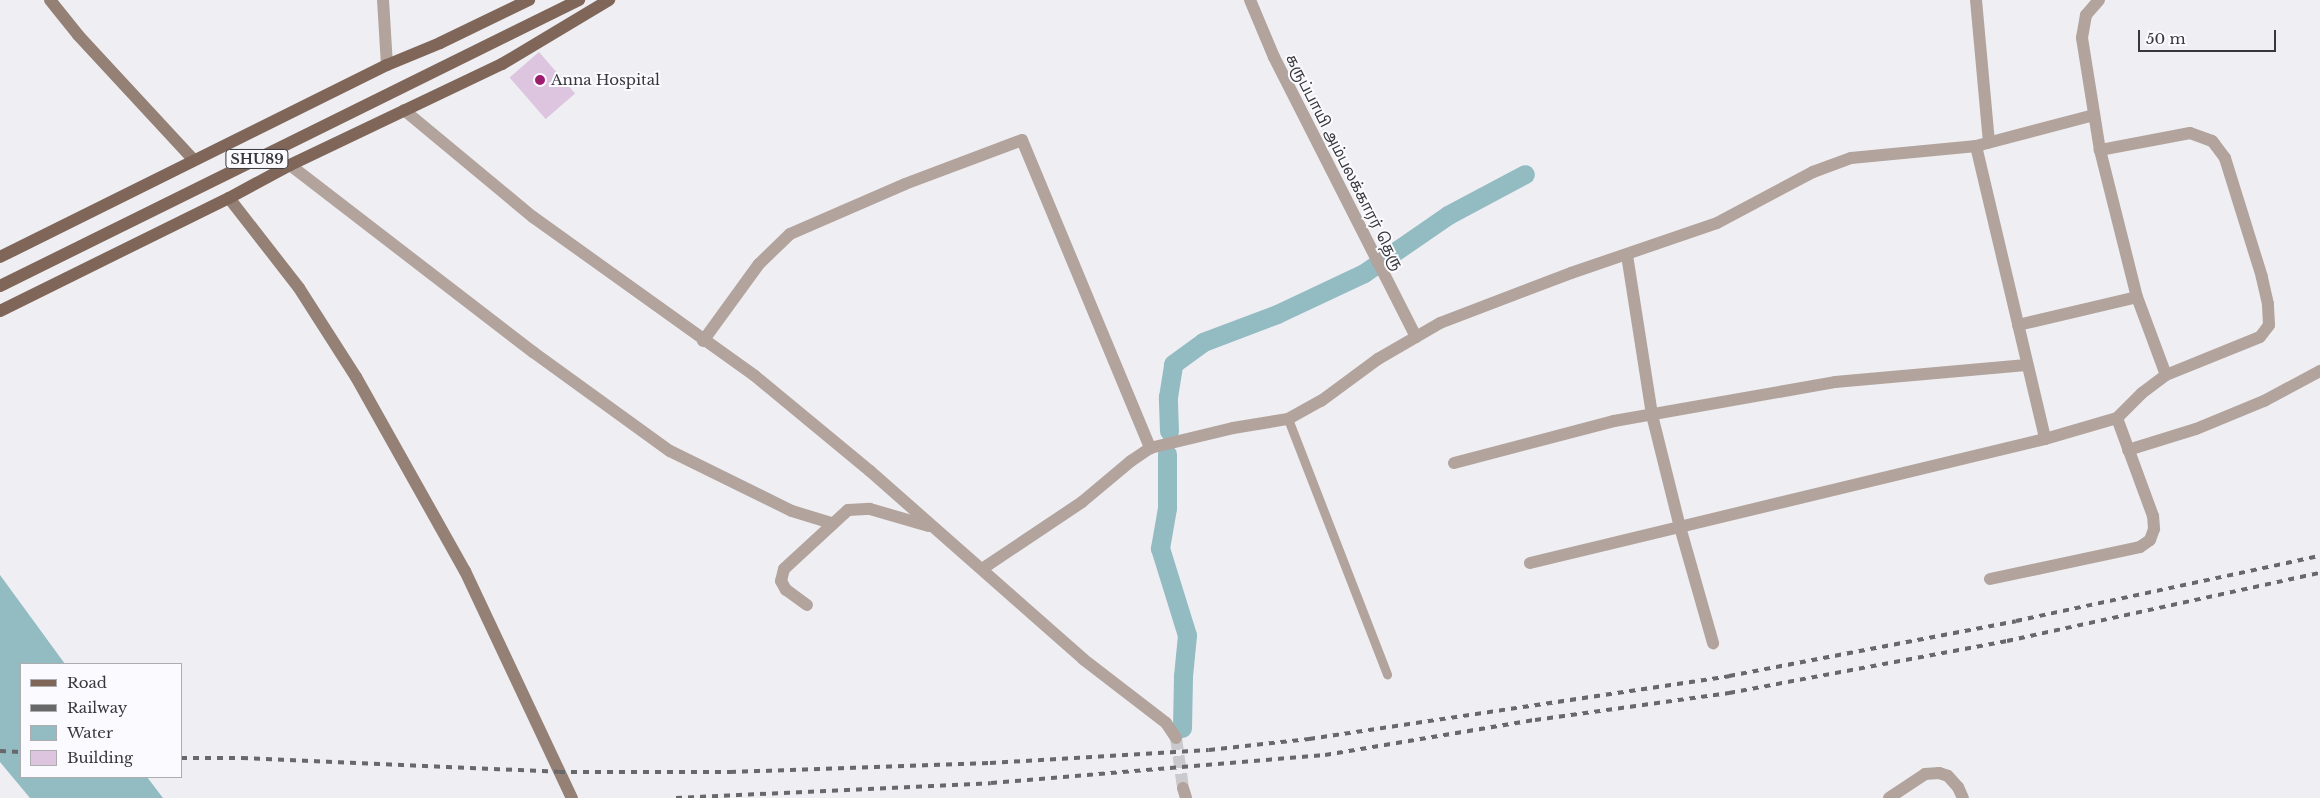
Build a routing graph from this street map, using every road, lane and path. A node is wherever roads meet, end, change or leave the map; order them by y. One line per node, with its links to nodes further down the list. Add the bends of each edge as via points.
1 (50, 0): 15 (main road, via 78,35)
2 (384, 0): 9 (street)
3 (529, 0): 9 (main road)
4 (579, 0): 20 (main road, SHU89)
5 (609, 0): 10 (main road, via 502,64)
6 (1250, 0): 24 (street, கருப்பாயி அம்பலக்காரர் தெரு, via 1274,57)
7 (1976, 0): 12 (street)
8 (2100, 0): 11 (street, via 2086,15 2082,38)
9 (387, 65): 15 (main road)
10 (404, 110): 16 (main road); 25 (street, via 533,217)
11 (2094, 114): 12 (street); 14 (street)
12 (1989, 142): 13 (street)
13 (1976, 146): 18 (street, via 1851,158 1813,172 1717,223); 23 (street)
14 (2100, 150): 21 (street); 28 (street, via 2190,133 2212,141 2225,158 2262,277 2269,325 2260,337)
15 (193, 159): 19 (main road)
16 (290, 165): 17 (main road); 36 (street, via 533,352 670,451 792,512)
17 (229, 198): 22 (main road); 46 (main road, via 300,288 356,377 465,571)
18 (1627, 255): 24 (street, via 1440,323); 29 (street)
19 (0, 256)
20 (0, 286)
21 (2136, 297): 23 (street); 28 (street)
22 (0, 311)
23 (2018, 325): 26 (street)
24 (1416, 337): 31 (street, via 1378,359 1320,402)
25 (703, 341): 33 (street, via 759,264 790,234 906,184 1022,140); 37 (street, via 755,376)
26 (2026, 365): 29 (street, via 1836,382); 32 (street)
27 (2320, 371): 34 (street, via 2247,408 2196,429)
28 (2166, 375): 30 (street)
29 (1652, 415): 35 (street, via 1614,421); 38 (street)
30 (2117, 418): 32 (street); 34 (street)
31 (1288, 419): 33 (street, via 1233,428); 44 (lane)
32 (2045, 439): 38 (street)
33 (1150, 448): 40 (street, via 1082,502)
34 (2128, 450): 41 (street, via 2153,516 2154,529 2150,540 2140,547)
35 (1454, 462)
36 (831, 523): 37 (street, via 848,510 870,509); 42 (street, via 784,569 781,581 786,590)
37 (931, 526): 40 (street)
38 (1680, 527): 39 (street); 43 (street)
39 (1530, 563)
40 (982, 569): 45 (street, via 1083,659 1166,723)
41 (1990, 579)
42 (807, 606)
43 (1713, 643)
44 (1387, 674)
45 (1176, 738)
46 (572, 798)
47 (1889, 798): 48 (street, via 1925,774 1939,773 1948,776)
48 (1963, 798)

